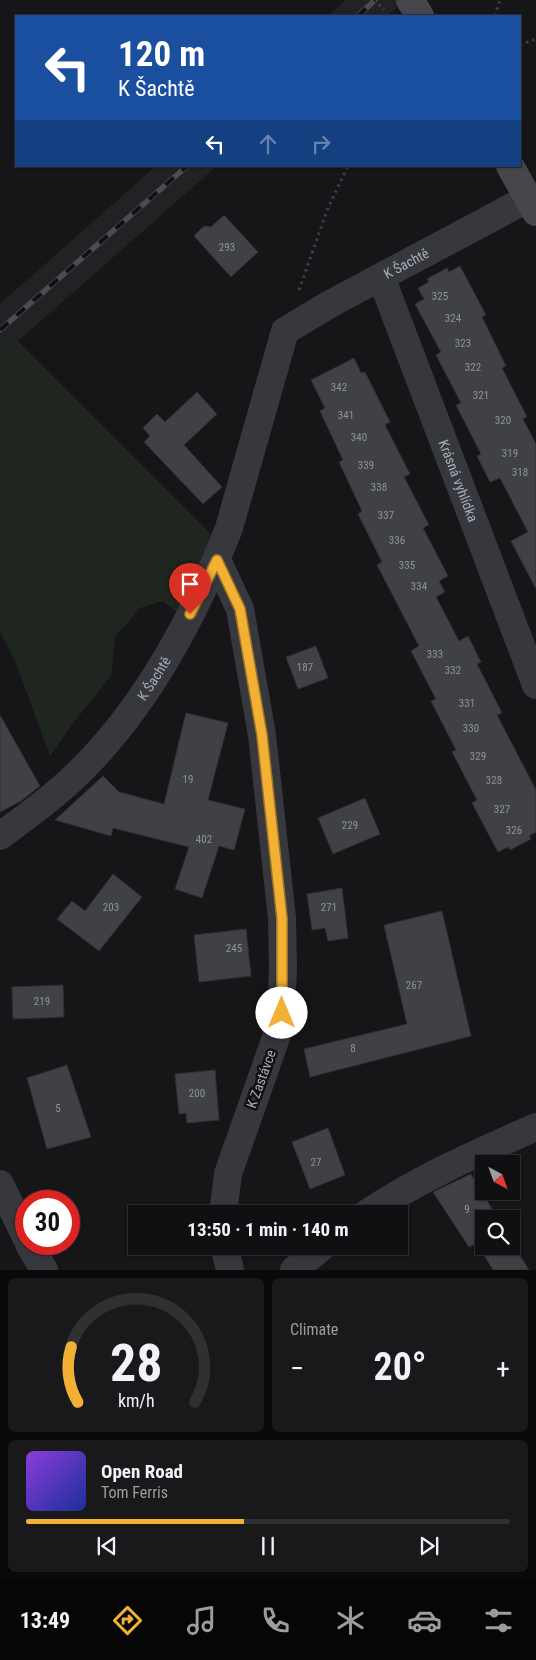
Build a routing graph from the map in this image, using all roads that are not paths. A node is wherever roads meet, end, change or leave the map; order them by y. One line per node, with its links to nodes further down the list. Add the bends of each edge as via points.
1 (410, 0): 2 (street)
2 (419, 15)
3 (511, 167): 4 (street)
4 (533, 205): 5 (street, K Šachtě)
5 (381, 277): 6 (street, K Šachtě, via 285,331 230,528); 7 (street, Krásná vyhlídka)
6 (217, 560): 8 (street, K Šachtě, via 159,671 118,729 67,783); 11 (street, K Zastávce, via 240,609 262,735 282,918 283,968 280,1026 228,1174)
7 (536, 685)
8 (0, 836)
9 (536, 1127): 12 (street, via 440,1170)
10 (0, 1184): 13 (street)
11 (225, 1205)
12 (380, 1205)
13 (15, 1215)
14 (35, 1255): 17 (street)
15 (226, 1255): 18 (street)
16 (312, 1255): 19 (street)
17 (44, 1270)
18 (230, 1270)
19 (294, 1270)

